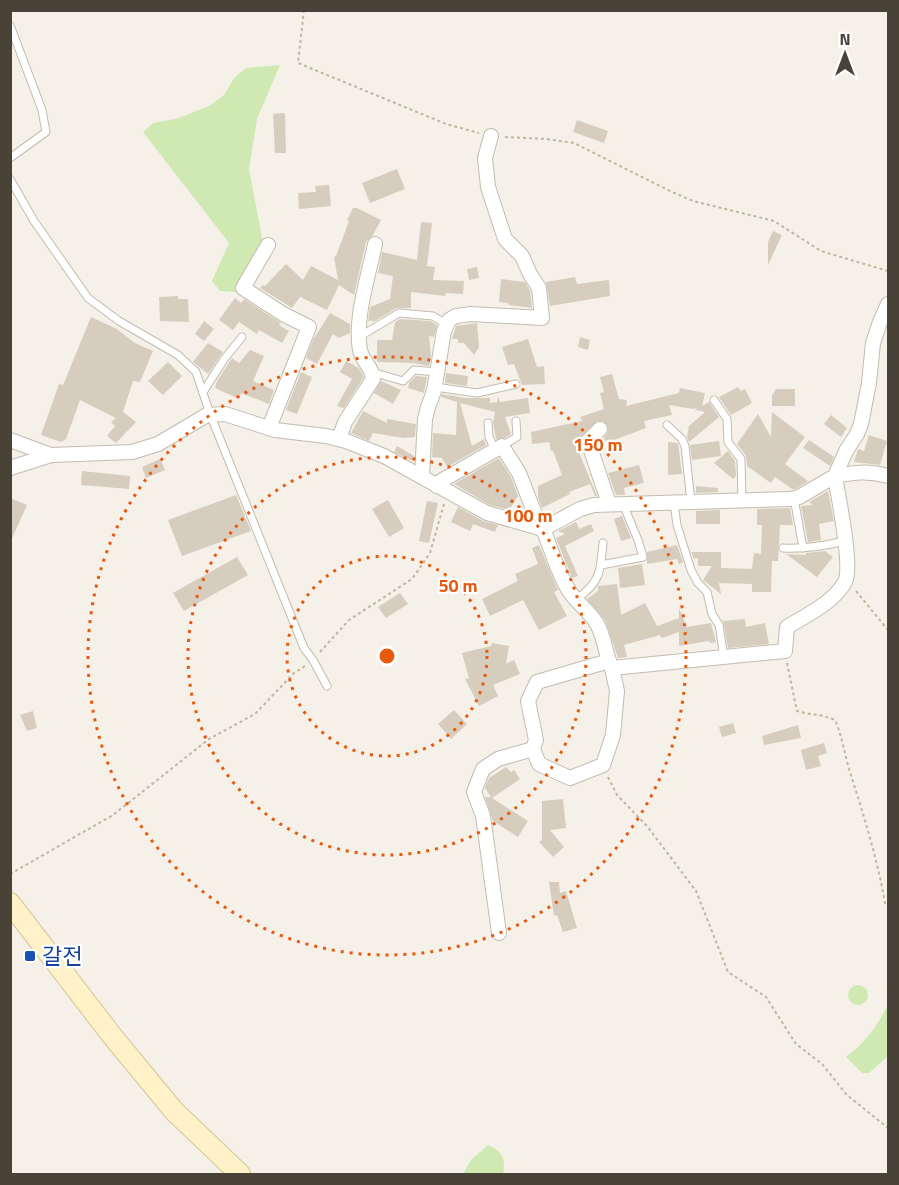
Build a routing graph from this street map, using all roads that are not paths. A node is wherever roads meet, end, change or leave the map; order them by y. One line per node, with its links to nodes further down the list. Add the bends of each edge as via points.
1 (10, 25): 3 (lane, via 42,110 46,132)
2 (491, 136): 8 (street, via 485,159 488,187 505,239 519,252 539,288 542,318 471,314 456,316)
3 (10, 158)
4 (10, 178): 15 (lane, via 34,221 88,298 186,361 196,372)
5 (375, 244): 10 (street, via 361,306)
6 (268, 245): 21 (street, via 243,288 309,327)
7 (888, 304): 29 (street, via 873,343 861,424)
8 (446, 324): 10 (lane, via 433,316 399,313); 12 (street)
9 (242, 337): 15 (lane)
10 (359, 337): 11 (street, via 360,350)
11 (372, 372): 12 (lane, via 403,381 414,370); 23 (street, via 373,379 345,422)
12 (438, 372): 14 (street)
13 (516, 384): 14 (lane, via 477,393)
14 (435, 387): 28 (street, via 425,419)
15 (203, 392): 17 (lane)
16 (714, 400): 33 (lane, via 727,419 728,442 741,459)
17 (210, 414): 21 (street, via 225,414); 26 (street, via 158,444 132,452); 46 (lane, via 304,648)
18 (516, 421): 25 (lane, via 517,437)
19 (488, 423): 25 (lane, via 489,437)
20 (667, 425): 34 (lane, via 686,446)
21 (269, 428): 23 (street)
22 (600, 429): 36 (street, via 588,441 607,494)
23 (339, 439): 28 (street)
24 (10, 440): 26 (street)
25 (499, 448): 31 (street); 37 (street, via 519,473)
26 (51, 455): 27 (street)
27 (10, 468)
28 (422, 476): 31 (street)
29 (835, 476): 30 (street, via 860,471); 32 (street); 38 (street)
30 (888, 476)
31 (437, 486): 37 (street, via 487,513)
32 (794, 498): 33 (street); 41 (lane)
33 (742, 501): 34 (street)
34 (691, 502): 35 (street)
35 (674, 503): 36 (street); 44 (lane, via 691,570 707,592 719,625)
36 (616, 504): 37 (street, via 580,509); 42 (lane, via 643,556)
37 (540, 528): 43 (street, via 567,588)
38 (845, 541): 41 (lane); 44 (street, via 846,580 819,609 787,627 785,651)
39 (603, 543): 42 (lane)
40 (783, 548): 41 (lane)
41 (803, 548)
42 (601, 565): 43 (lane, via 594,583)
43 (577, 599): 45 (street, via 597,623)
44 (724, 658): 45 (street)
45 (610, 664): 47 (street, via 537,682 528,701 536,740); 47 (street, via 617,691 613,735 603,765 570,778 539,764)
46 (327, 686)
47 (533, 749): 49 (street, via 498,759 483,769 474,792 483,816)
48 (10, 903): 50 (street, via 174,1112)
49 (499, 933)
50 (240, 1174)

